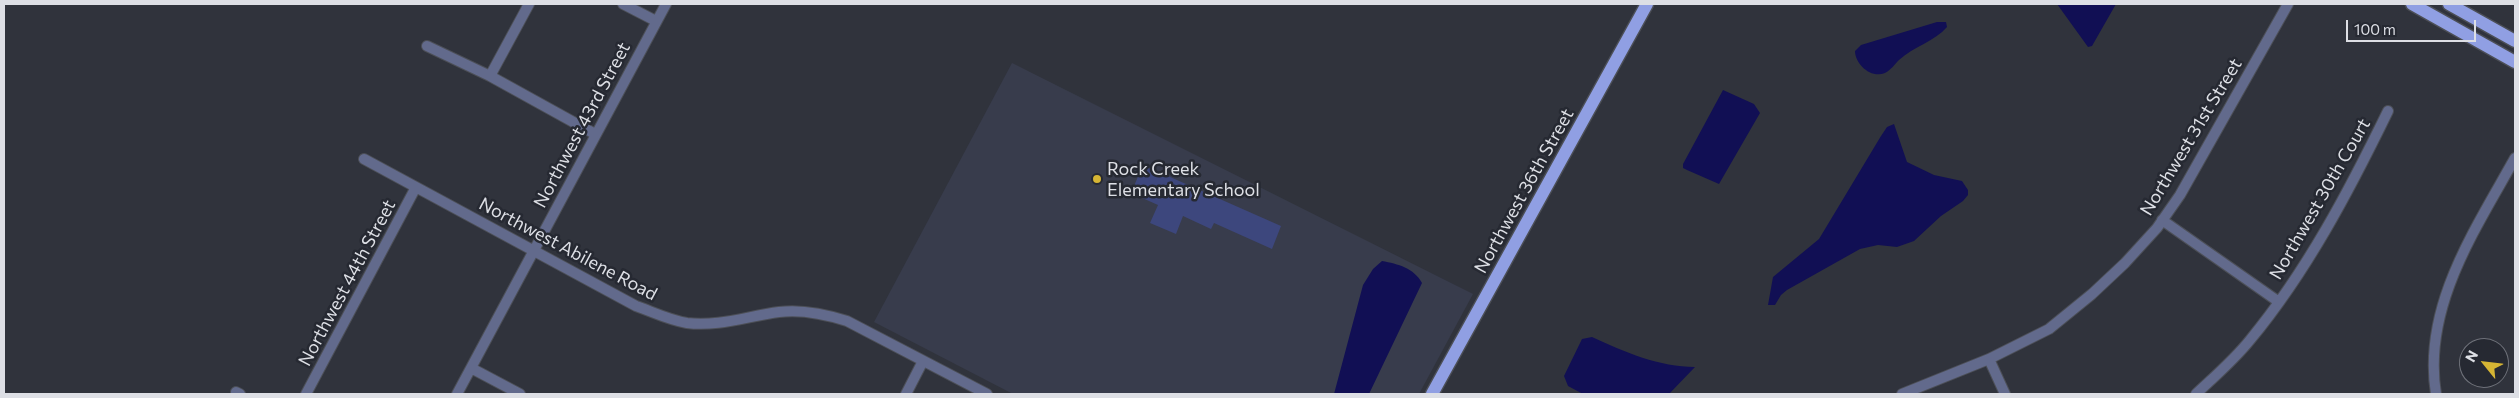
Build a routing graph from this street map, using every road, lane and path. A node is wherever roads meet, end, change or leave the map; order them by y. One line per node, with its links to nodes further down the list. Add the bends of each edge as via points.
1 (529, 4): 12 (street)
2 (623, 4): 8 (street)
3 (666, 4): 8 (street, Northwest 43rd Street)
4 (1647, 4): 29 (main road, Northwest 36th Street)
5 (2288, 4): 18 (street, Northwest 31st Street)
6 (2412, 4): 11 (main road)
7 (2449, 4): 9 (main road)
8 (656, 21): 14 (street, Northwest 43rd Street)
9 (2515, 41)
10 (427, 46): 12 (street)
11 (2515, 62)
12 (490, 76): 14 (street)
13 (2388, 111): 20 (street, Northwest 30th Court, via 2343,199 2302,270)
14 (596, 134): 19 (street, Northwest 43rd Street)
15 (2515, 158): 33 (street, via 2455,268 2441,305 2433,353)
16 (364, 159): 17 (street, Northwest Abilene Road)
17 (416, 187): 19 (street, Northwest Abilene Road); 24 (street, Northwest 44th Street)
18 (2162, 220): 20 (street); 21 (street, Northwest 31st Street, via 2125,263 2049,329)
19 (533, 249): 22 (street, Northwest Abilene Road, via 636,306 668,318 688,323 710,323 780,312 826,314 847,321); 23 (street, Northwest 43rd Street)
20 (2279, 302): 32 (street, Northwest 30th Court, via 2249,341)
21 (1989, 359): 30 (street, Northwest 31st Street); 31 (street)
22 (923, 361): 27 (street); 28 (street, Northwest Abilene Road)
23 (471, 368): 25 (street, Northwest 43rd Street); 26 (street)
24 (306, 394)
25 (457, 394)
26 (520, 394)
27 (906, 394)
28 (987, 394)
29 (1432, 394)
30 (1902, 394)
31 (2005, 394)
32 (2196, 394)
33 (2436, 394)

